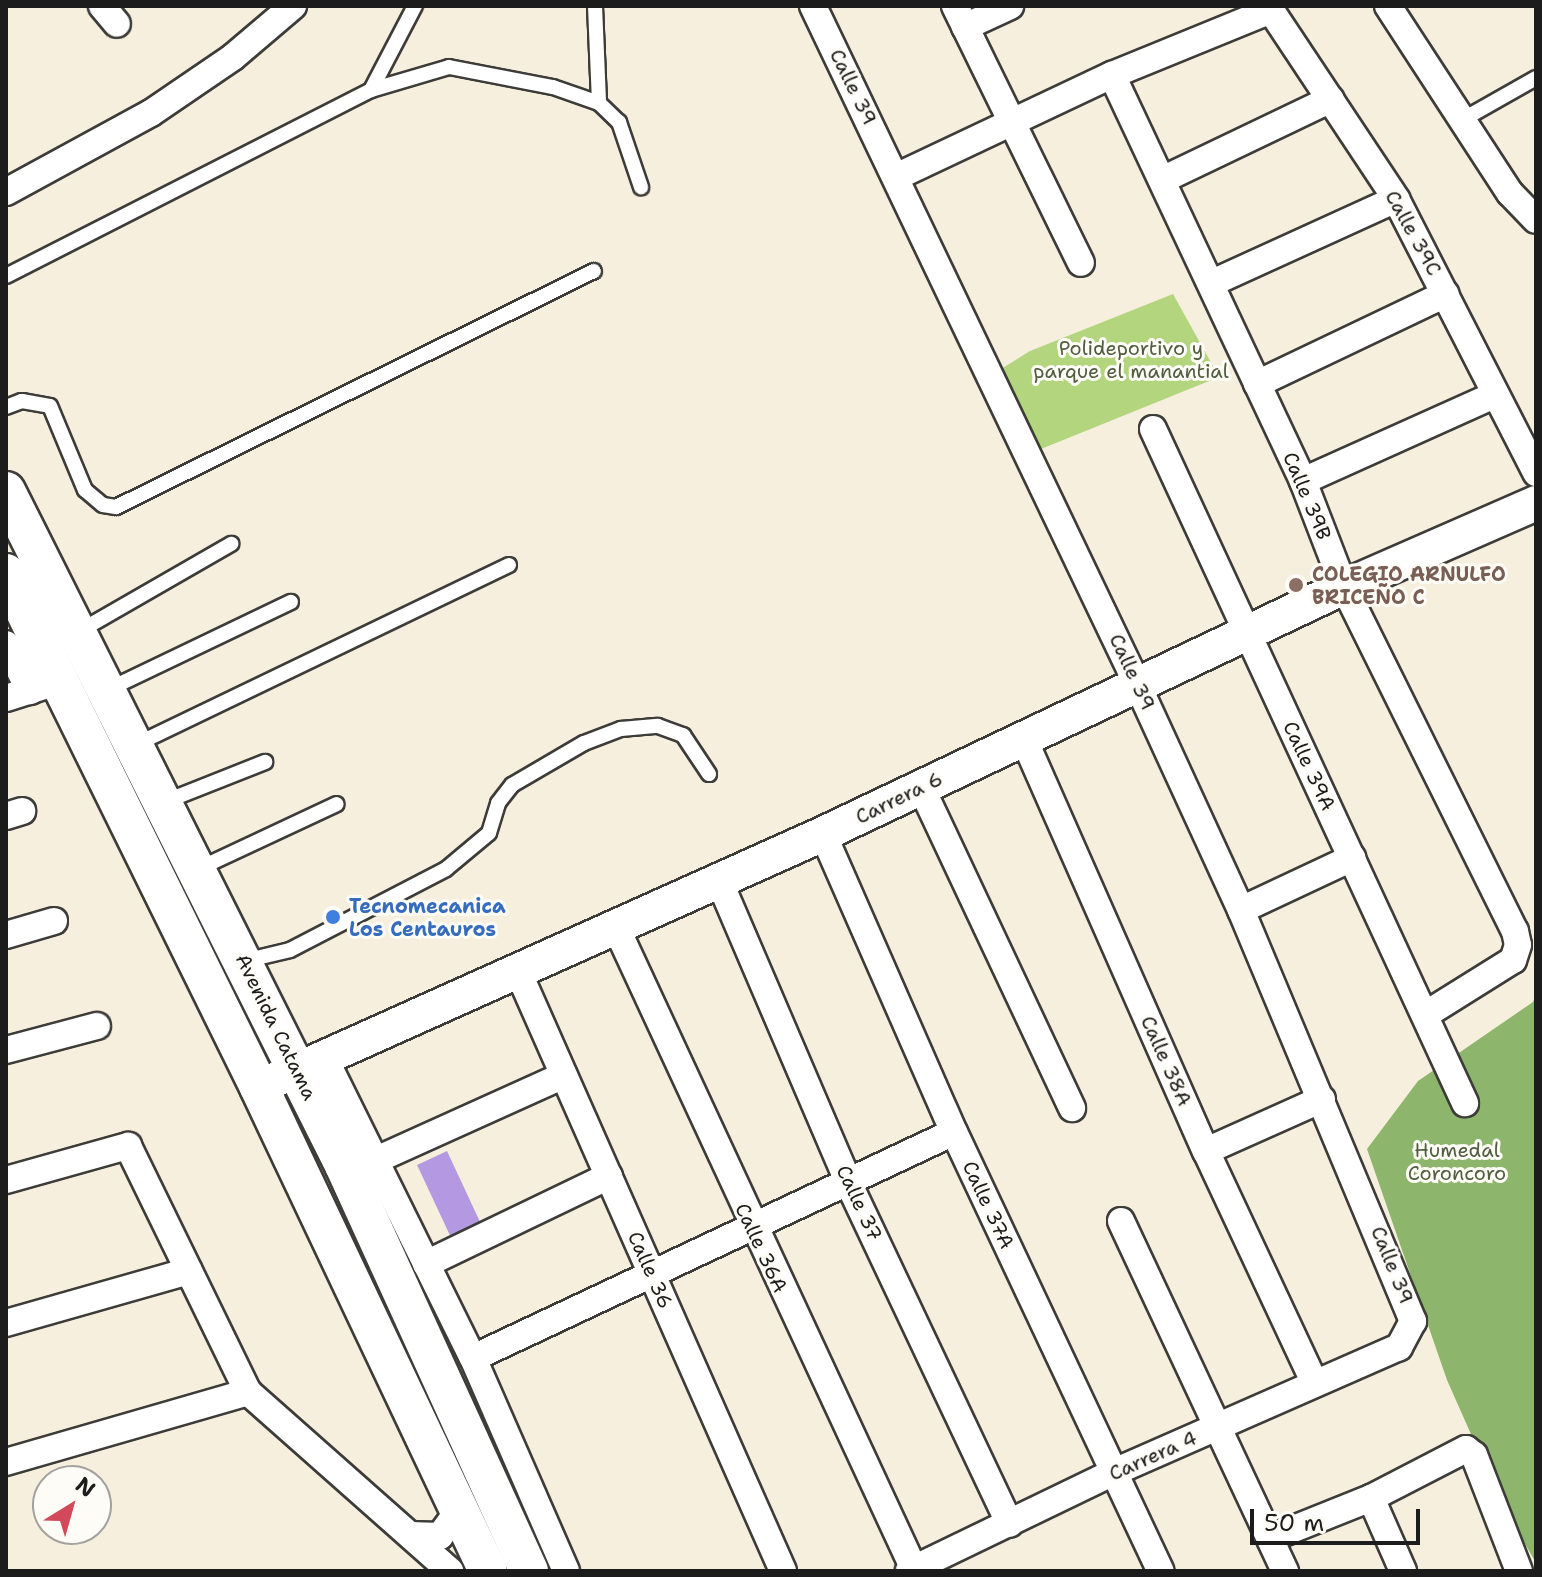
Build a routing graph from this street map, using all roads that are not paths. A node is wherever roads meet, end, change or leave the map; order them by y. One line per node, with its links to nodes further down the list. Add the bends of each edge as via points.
1 (293, 6): 19 (street, via 233,57 151,113)
2 (415, 6): 11 (lane)
3 (595, 6): 13 (lane)
4 (813, 6): 16 (street, Calle 39)
5 (1010, 6): 8 (street)
6 (1388, 6): 14 (street)
7 (1270, 8): 9 (street); 12 (street, Calle 39C)
8 (960, 17): 15 (street)
9 (1112, 75): 15 (street); 17 (street, Calle 39B)
10 (1536, 78): 14 (lane)
11 (371, 90): 13 (lane, via 449,67 553,87); 24 (lane)
12 (1331, 99): 17 (street); 20 (street, Calle 39C)
13 (599, 103): 18 (lane, via 619,122)
14 (1462, 120): 21 (street, via 1510,193)
15 (1011, 125): 16 (street); 22 (street)
16 (896, 177): 43 (street, Calle 39)
17 (1162, 180): 25 (street, Calle 39B)
18 (641, 187)
19 (6, 192)
20 (1396, 199): 25 (street); 26 (street, Calle 39C)
21 (1536, 220)
22 (1081, 263)
23 (594, 271): 29 (lane, via 116,507 103,505 85,490 50,406 22,401)
24 (6, 276)
25 (1212, 283): 27 (street, Calle 39B)
26 (1446, 294): 27 (street); 28 (street, Calle 39C)
27 (1257, 384): 32 (street, Calle 39B)
28 (1494, 395): 31 (street, Calle 39C); 32 (street)
29 (6, 407)
30 (1153, 429): 41 (street, Calle 39A)
31 (1536, 473)
32 (1303, 481): 38 (street, Calle 39B)
33 (6, 491): 40 (main road, Avenida Catama)
34 (1536, 503): 38 (street, Carrera 6)
35 (231, 544): 40 (lane)
36 (509, 565): 47 (lane)
37 (6, 573): 44 (main road, Avenida Catama)
38 (1344, 587): 41 (street, Carrera 6); 63 (street, Calle 39B, via 1515,931 1513,960)
39 (291, 602): 45 (lane)
40 (78, 633): 45 (main road, Avenida Catama)
41 (1247, 633): 43 (street, Carrera 6); 54 (street, Calle 39A)
42 (6, 644): 44 (street)
43 (1138, 686): 46 (street, Carrera 6); 57 (street, Calle 39)
44 (32, 690): 68 (main road, Avenida Catama)
45 (107, 690): 47 (main road, Avenida Catama)
46 (1023, 737): 50 (street, Carrera 6); 73 (street, Calle 38A)
47 (135, 745): 51 (main road, Avenida Catama)
48 (265, 762): 51 (lane)
49 (709, 774): 61 (lane, via 683,735 658,726 621,729 584,743 512,785 498,803 489,833 446,869 290,950)
50 (921, 787): 53 (street, Carrera 6); 71 (street)
51 (164, 802): 55 (main road, Avenida Catama)
52 (337, 804): 55 (lane)
53 (823, 834): 56 (street, Carrera 6); 72 (street, Calle 37A)
54 (1352, 858): 57 (street); 63 (street, Calle 39A)
55 (197, 869): 61 (main road, Avenida Catama)
56 (718, 878): 59 (street, Carrera 6); 77 (street, Calle 37)
57 (1241, 910): 69 (street, Calle 39)
58 (54, 921): 60 (street)
59 (615, 925): 62 (street, Carrera 6); 79 (street, Calle 36A)
60 (6, 935)
61 (244, 961): 66 (main road, Avenida Catama)
62 (517, 969): 66 (street, Carrera 6); 67 (street, Calle 36)
63 (1425, 1015): 70 (street, Calle 39A)
64 (97, 1026): 65 (street)
65 (6, 1050)
66 (312, 1066): 68 (street, Carrera 6); 74 (street, Avenida Catama); 99 (main road, Avenida Catama)
67 (564, 1075): 74 (street); 75 (street, Calle 36)
68 (259, 1087): 92 (main road, Avenida Catama)
69 (1322, 1099): 73 (street); 84 (street, Calle 39, via 1410,1306 1410,1336)
70 (1465, 1103)
71 (1072, 1108)
72 (954, 1132): 77 (street); 90 (street, Calle 37A)
73 (1206, 1151): 86 (street, Calle 38A)
74 (376, 1160): 80 (street, Avenida Catama)
75 (609, 1176): 80 (street); 82 (street, Calle 36)
76 (6, 1180): 81 (street, via 128,1146)
77 (848, 1182): 79 (street); 93 (street, Calle 37)
78 (1121, 1221): 88 (street)
79 (751, 1228): 82 (street); 96 (street, Calle 36A)
80 (426, 1264): 85 (street, Avenida Catama)
81 (189, 1271): 83 (street); 87 (street)
82 (652, 1275): 85 (street); 101 (street, Calle 36)
83 (6, 1323)
84 (1399, 1347): 86 (street, Carrera 4)
85 (473, 1358): 100 (street, Avenida Catama)
86 (1314, 1382): 88 (street, Carrera 4)
87 (248, 1392): 89 (street); 94 (street)
88 (1219, 1427): 90 (street, Carrera 4); 95 (street)
89 (6, 1462)
90 (1114, 1472): 93 (street, Carrera 4); 102 (street, Calle 37A)
91 (1371, 1498): 95 (street); 104 (street); 105 (street, via 1466,1449 1474,1455)
92 (459, 1510): 94 (street, via 440,1536); 98 (main road, Avenida Catama)
93 (1010, 1524): 96 (street, Carrera 4)
94 (410, 1535): 97 (street)
95 (1271, 1538): 103 (street)
96 (911, 1570)
97 (450, 1571)
98 (488, 1571)
99 (529, 1571)
100 (566, 1571)
101 (783, 1571)
102 (1161, 1571)
103 (1285, 1571)
104 (1403, 1571)
105 (1519, 1571)

